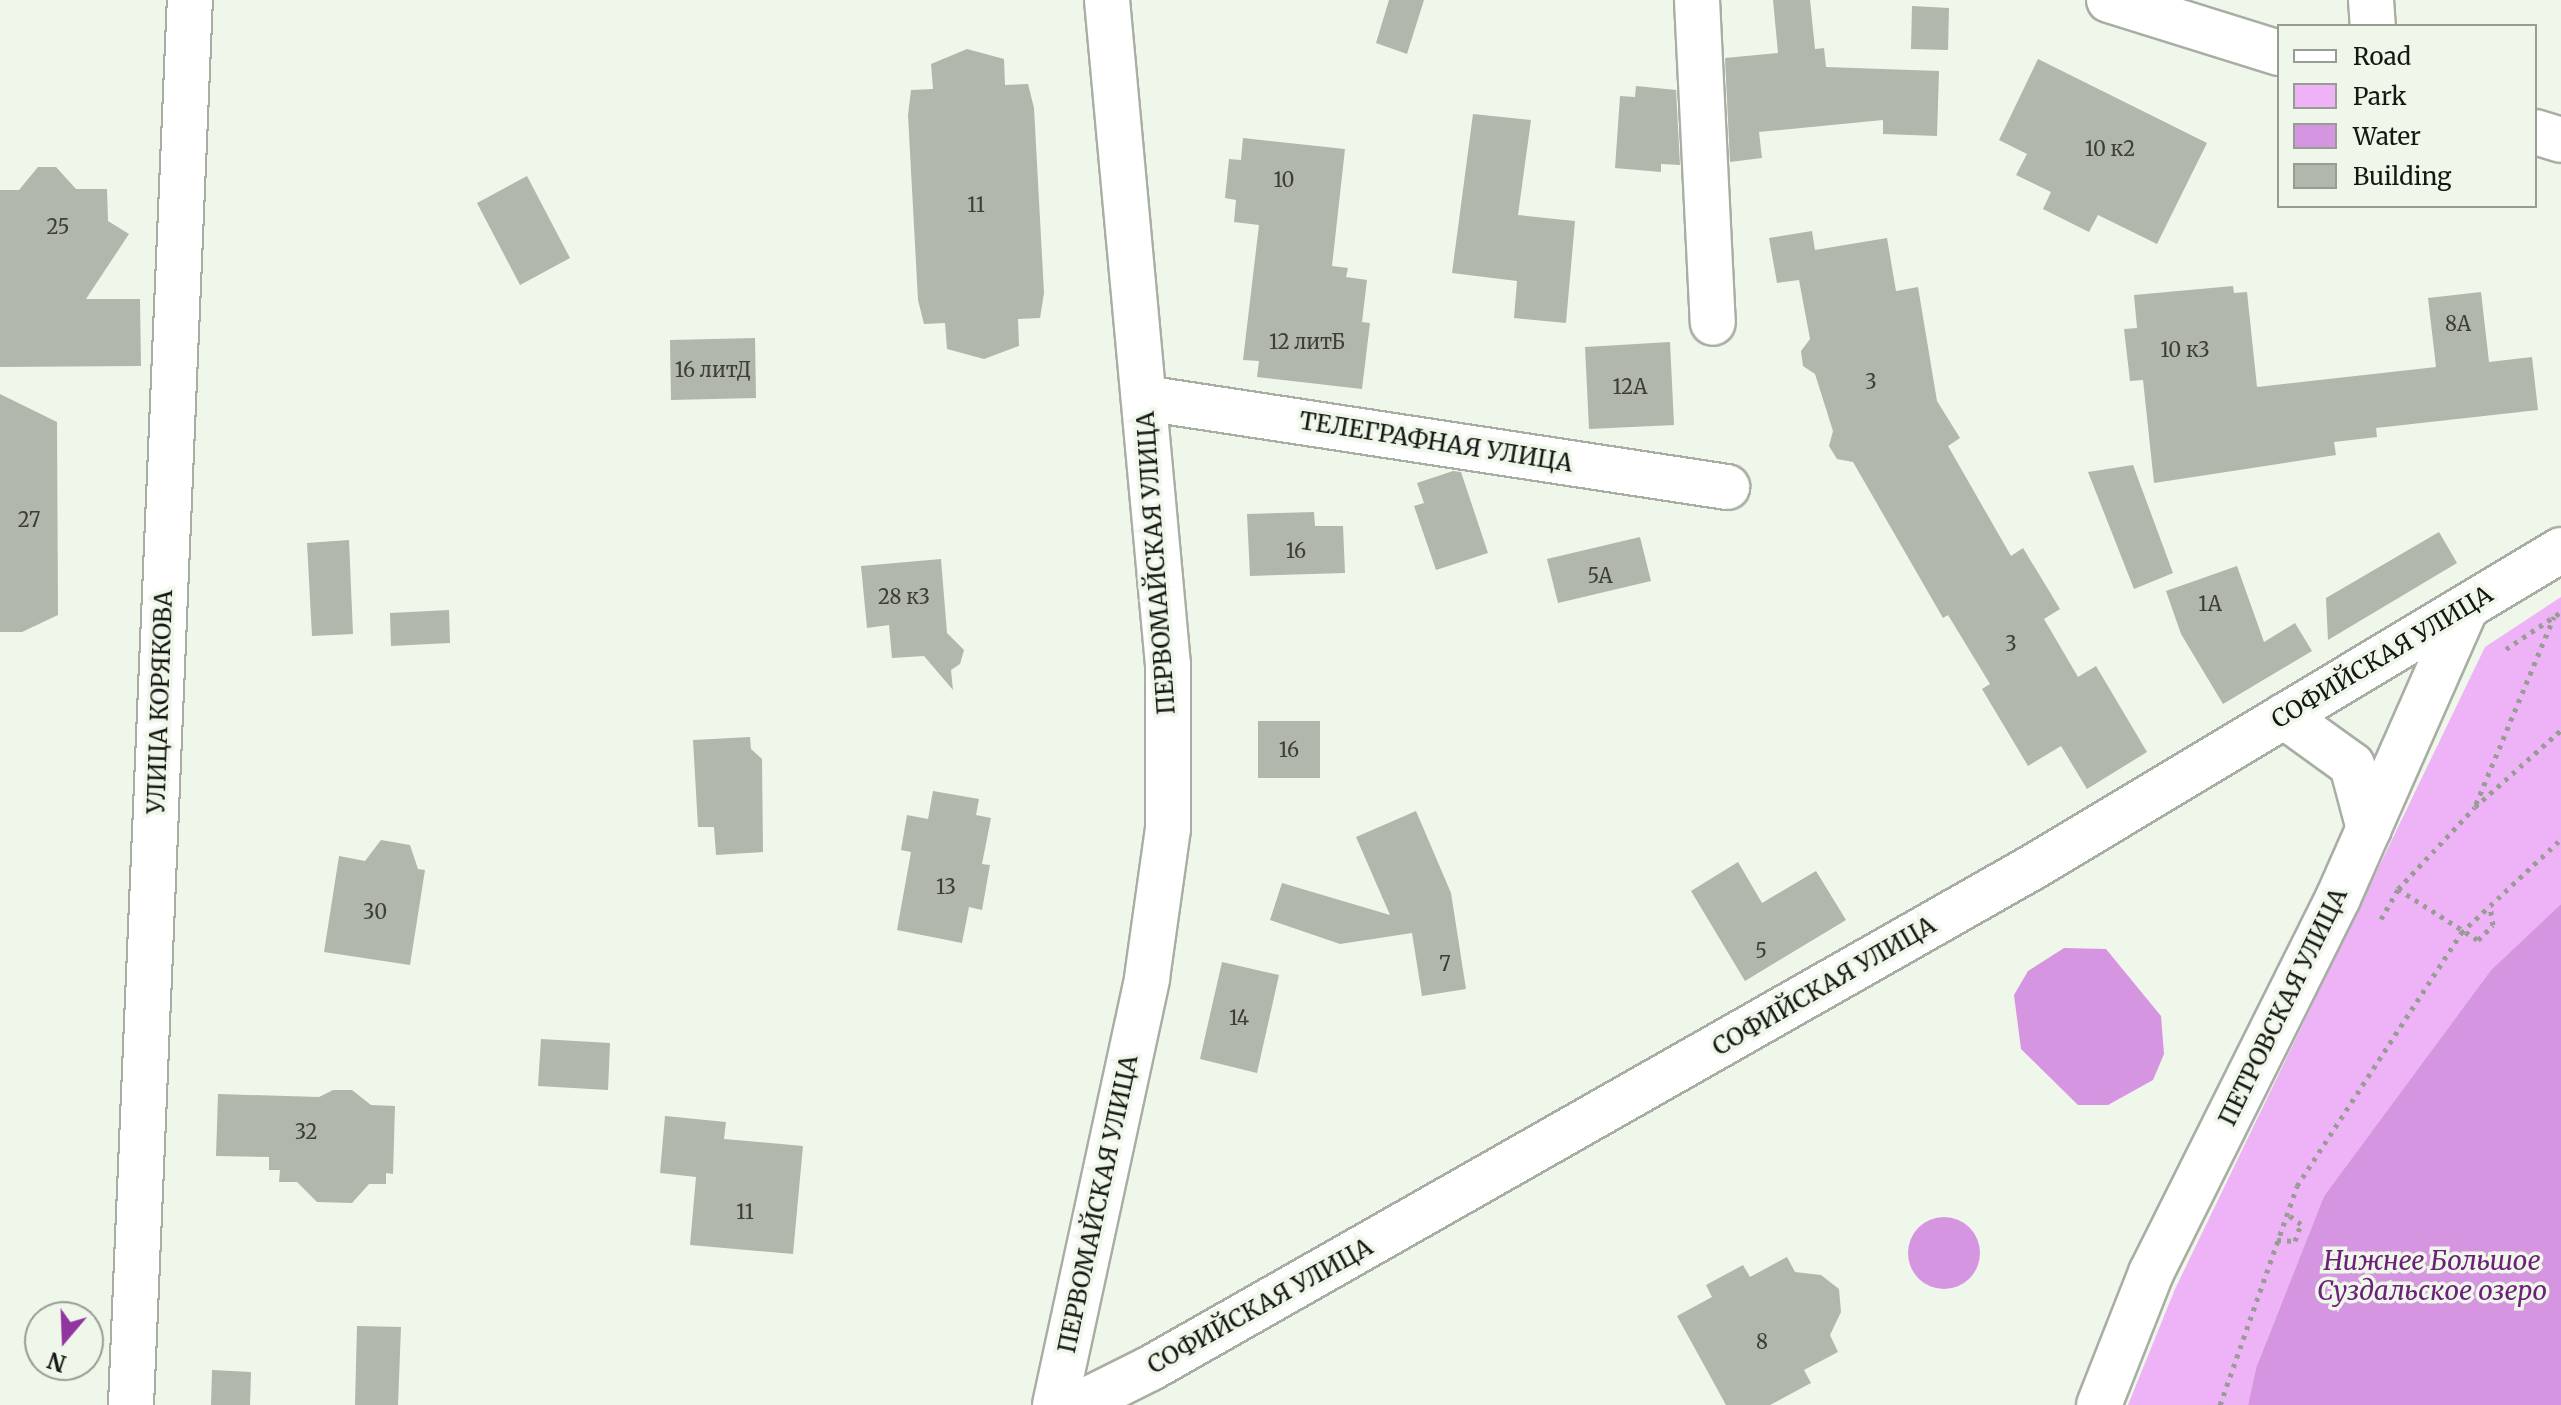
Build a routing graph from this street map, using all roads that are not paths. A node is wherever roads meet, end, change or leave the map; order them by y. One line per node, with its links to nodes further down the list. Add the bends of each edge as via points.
1 (190, 0): 17 (street, УЛИЦА КОРЯКОВА)
2 (1107, 0): 11 (street, ПЕРВОМАЙСКАЯ УЛИЦА)
3 (1697, 0): 10 (street)
4 (2109, 0): 7 (street)
5 (2371, 0): 6 (street)
6 (2373, 24)
7 (2277, 52)
8 (2537, 133): 9 (street)
9 (2561, 140)
10 (1713, 323)
11 (1144, 398): 12 (street, ТЕЛЕГРАФНАЯ УЛИЦА); 18 (street, ПЕРВОМАЙСКАЯ УЛИЦА, via 1168,665 1168,829 1147,978)
12 (1727, 487)
13 (2561, 550): 14 (street, СОФИЙСКАЯ УЛИЦА)
14 (2466, 608): 15 (street, СОФИЙСКАЯ УЛИЦА); 16 (street, ПЕТРОВСКАЯ УЛИЦА)
15 (2284, 716): 16 (street, via 2352,765); 19 (street, СОФИЙСКАЯ УЛИЦА, via 2033,867 1164,1361)
16 (2369, 829): 20 (street, ПЕТРОВСКАЯ УЛИЦА, via 2151,1273)
17 (131, 1405)
18 (1055, 1405)
19 (1077, 1405)
20 (2099, 1405)

